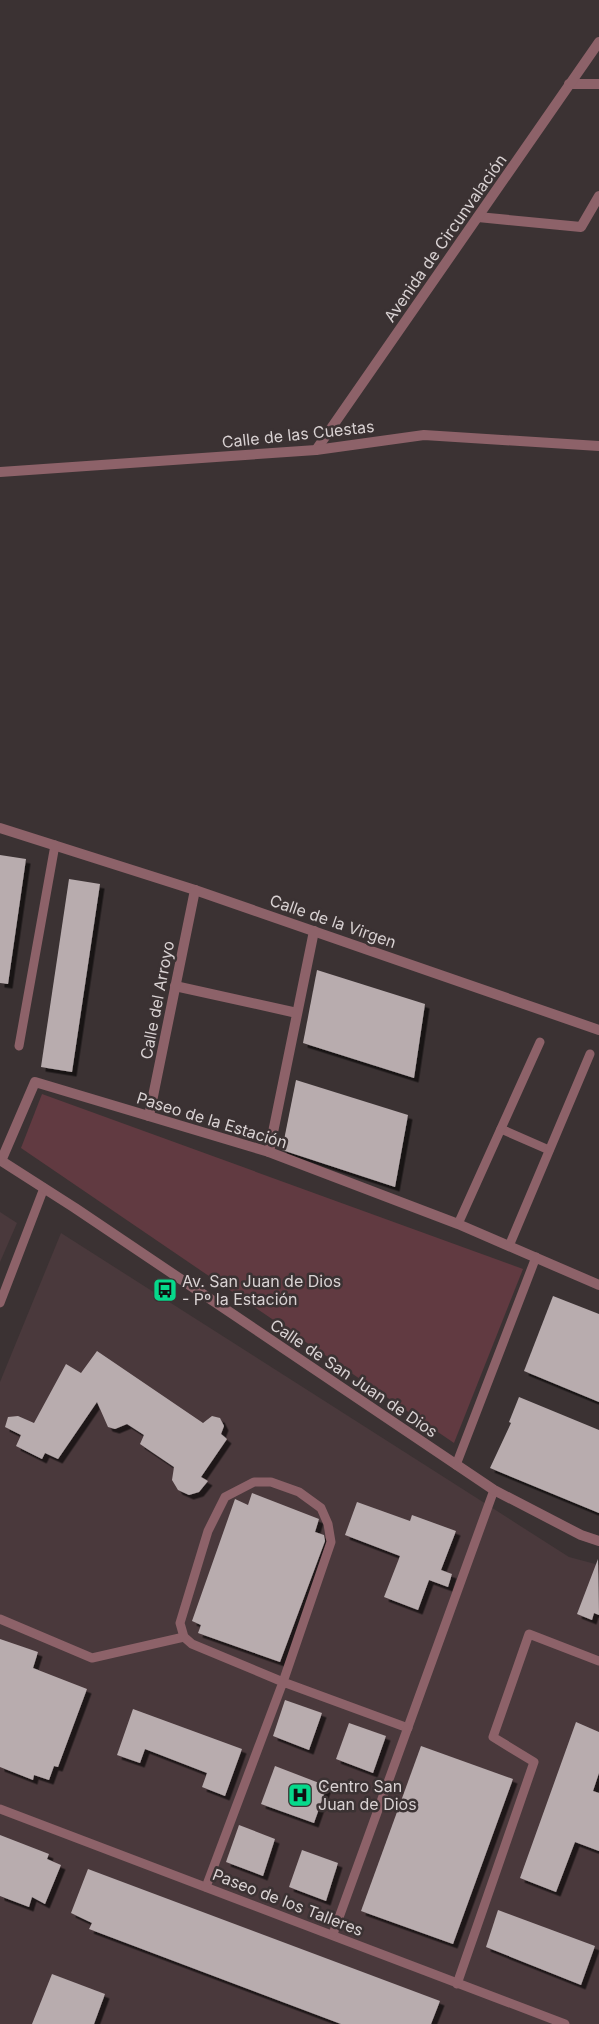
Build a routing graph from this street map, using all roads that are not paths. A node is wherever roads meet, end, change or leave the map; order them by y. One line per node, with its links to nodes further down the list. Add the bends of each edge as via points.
1 (599, 42): 2 (street, Avenida de Circunvalación)
2 (569, 84): 3 (street); 5 (street, Avenida de Circunvalación)
3 (599, 84)
4 (599, 196): 5 (street, via 581,228)
5 (478, 217): 7 (street, Avenida de Circunvalación)
6 (599, 446): 7 (street, Calle de las Cuestas, via 424,435)
7 (316, 450): 8 (street, Calle de las Cuestas)
8 (0, 472)
9 (0, 828): 10 (street, Calle de la Virgen)
10 (55, 845): 11 (street, Calle de la Virgen); 17 (lane)
11 (194, 890): 12 (street, Calle de la Virgen); 13 (street, Calle del Arroyo)
12 (314, 931): 14 (street); 15 (street, Calle de la Virgen)
13 (175, 986): 14 (street); 19 (street, Calle del Arroyo)
14 (297, 1014): 22 (street)
15 (599, 1030)
16 (540, 1042): 20 (lane)
17 (19, 1046)
18 (590, 1054): 21 (lane)
19 (149, 1116): 22 (street, Paseo de la Estación); 23 (street, Paseo de la Estación, via 35,1082)
20 (501, 1129): 21 (lane); 25 (lane)
21 (549, 1150): 26 (lane)
22 (269, 1152): 25 (street, Paseo de la Estación)
23 (0, 1161): 24 (street, Calle de San Juan de Dios)
24 (44, 1188): 29 (lane); 30 (street, Calle de San Juan de Dios)
25 (458, 1224): 26 (street, Paseo de la Estación)
26 (509, 1246): 27 (street, Paseo de la Estación)
27 (536, 1257): 28 (street, Paseo de la Estación); 30 (lane)
28 (599, 1285)
29 (0, 1303)
30 (456, 1465): 31 (street, Calle de San Juan de Dios)
31 (494, 1490): 32 (street, Calle de San Juan de Dios); 37 (lane)
32 (599, 1541)
33 (0, 1619): 34 (lane, via 92,1658)
34 (184, 1637): 36 (lane, via 192,1644); 36 (lane, via 180,1623 208,1530 225,1497 254,1482 271,1482 299,1492 321,1508 331,1542)
35 (599, 1660): 41 (lane, via 529,1634 493,1737 534,1762)
36 (282, 1682): 37 (lane); 39 (lane)
37 (408, 1728): 40 (lane)
38 (0, 1809): 39 (lane, Paseo de los Talleres)
39 (206, 1887): 40 (lane, Paseo de los Talleres)
40 (333, 1934): 41 (lane, Paseo de los Talleres)
41 (457, 1984): 42 (lane, Paseo de los Talleres)
42 (565, 2024)

